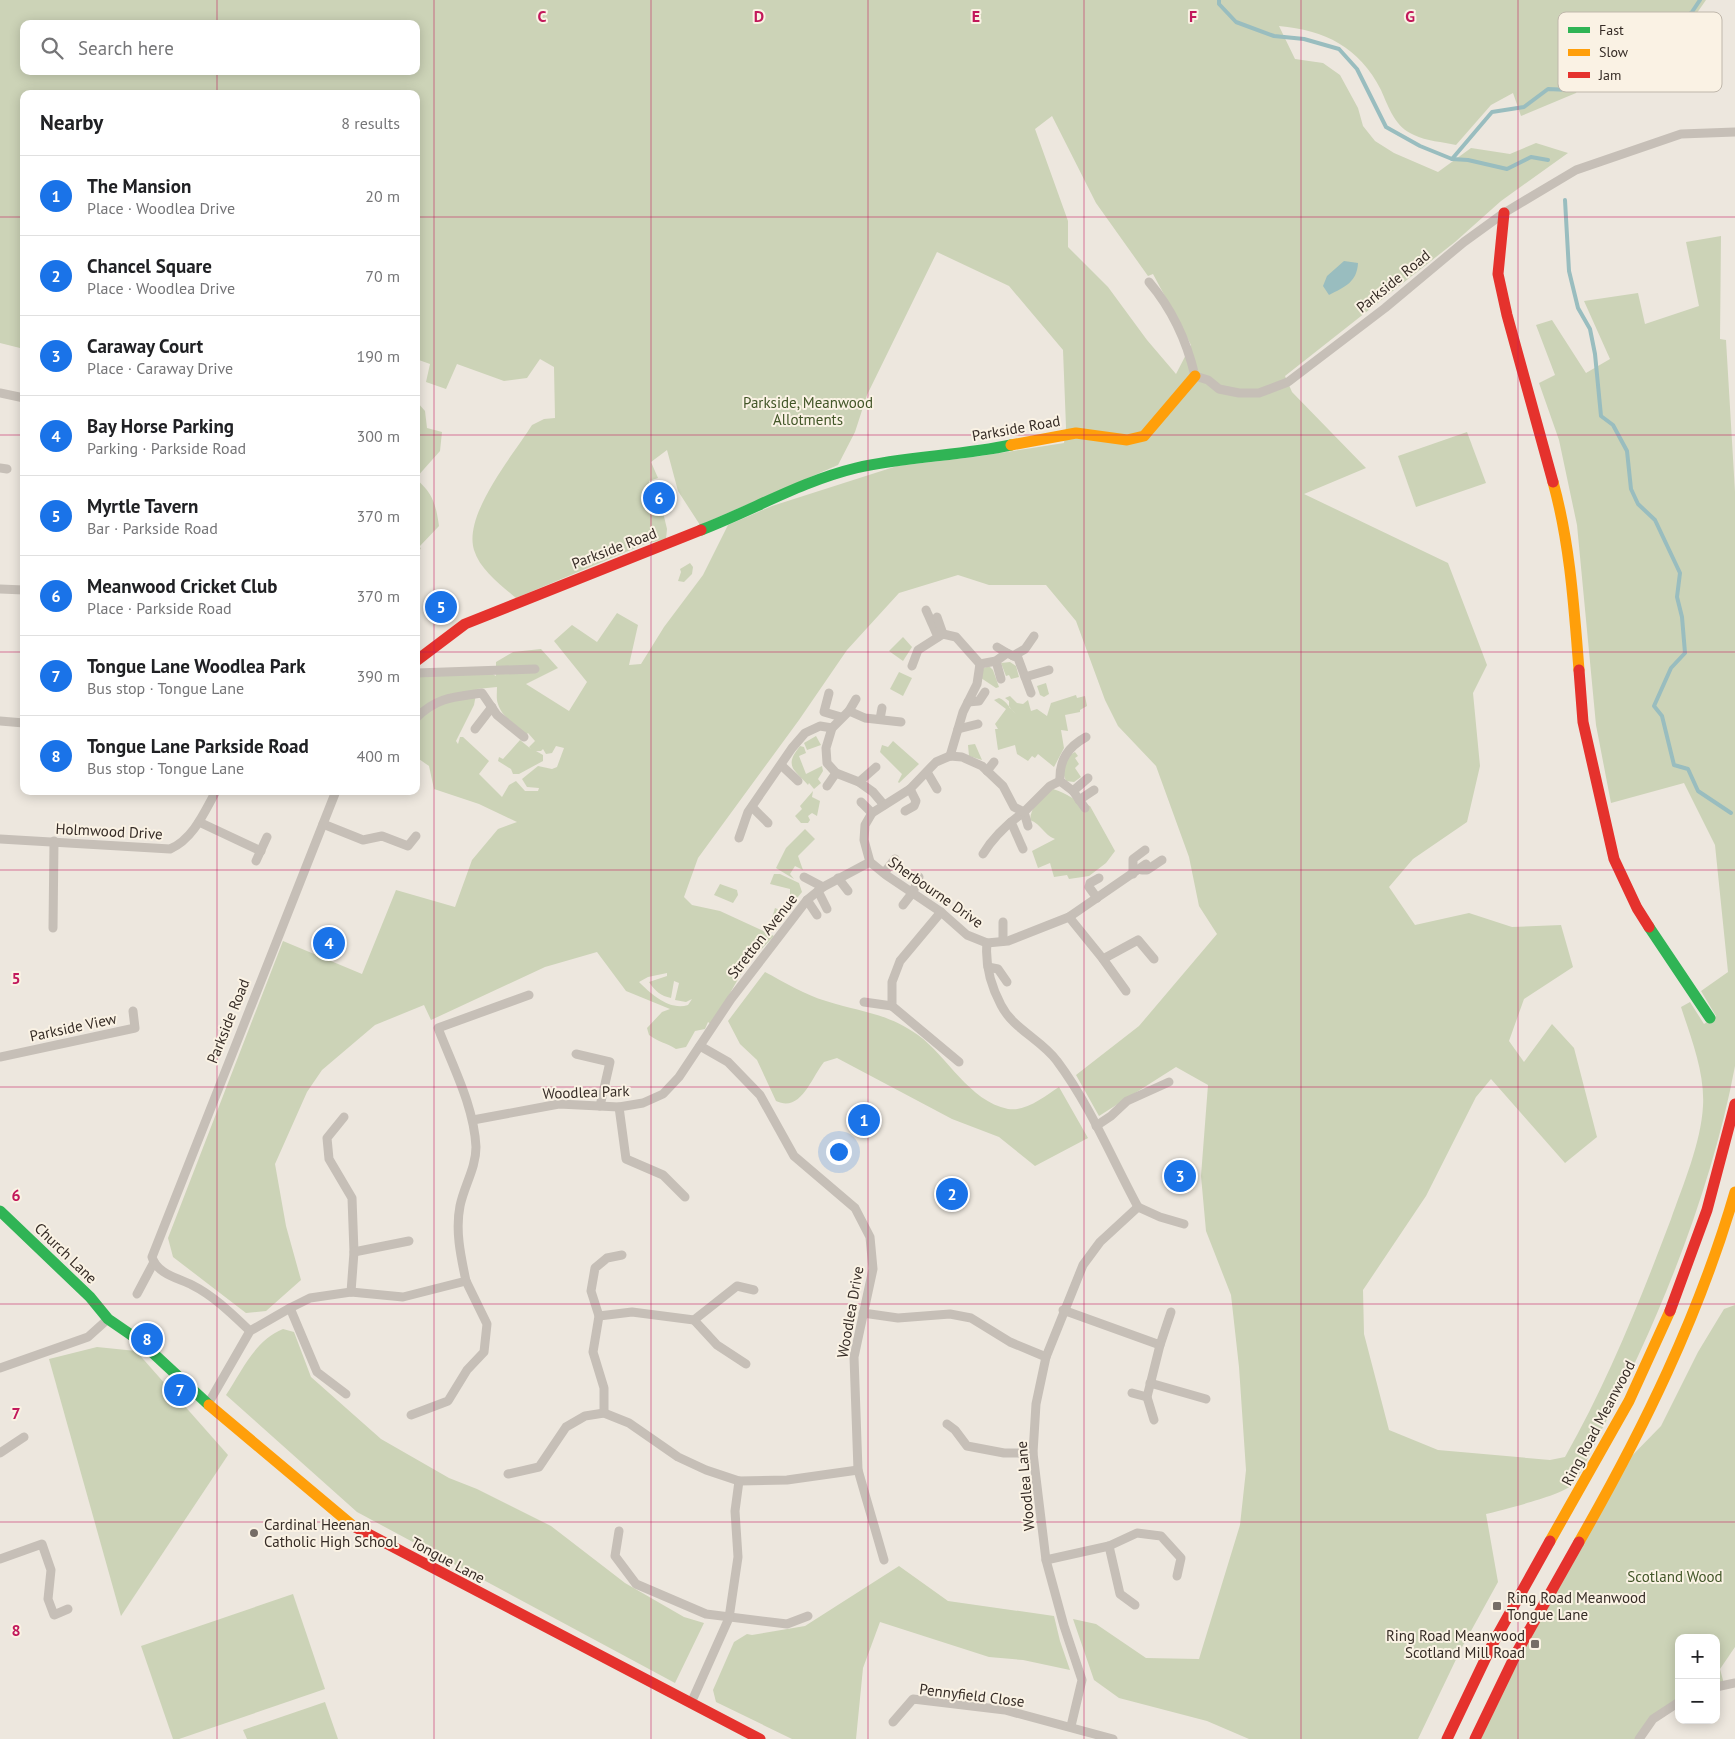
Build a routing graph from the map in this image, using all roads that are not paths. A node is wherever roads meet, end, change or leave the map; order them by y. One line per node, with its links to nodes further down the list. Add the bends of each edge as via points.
1 (1735, 132): 2 (street, Parkside Road, via 1681,134 1576,170)
2 (1504, 214): 4 (street, Parkside Road, via 1288,382 1259,393 1239,393 1219,389 1208,380); 120 (main road, via 1498,274 1560,508 1573,587 1582,722 1614,859 1637,908)
3 (1149, 282): 4 (street, via 1160,294 1189,350)
4 (1195, 376): 15 (main road, Parkside Road, via 1144,436 1127,440 1076,434 988,450 895,460 854,469 804,485 714,526 465,624)
5 (0, 393): 6 (street)
6 (20, 397)
7 (0, 589): 8 (street)
8 (20, 590)
9 (926, 610): 11 (street)
10 (937, 617): 11 (street)
11 (940, 636): 17 (street, via 956,637); 18 (street, via 918,650)
12 (1034, 636): 14 (street, via 1024,648)
13 (997, 647): 14 (street)
14 (1010, 655): 16 (street); 22 (street, via 1018,658)
15 (420, 658)
16 (996, 661): 17 (street); 23 (street)
17 (980, 664): 28 (street, via 977,684)
18 (912, 666)
19 (535, 669): 21 (street)
20 (1048, 670): 22 (street)
21 (420, 673)
22 (1025, 677): 26 (street)
23 (1001, 679)
24 (985, 692): 28 (street, via 980,700)
25 (828, 693): 33 (street, via 824,712)
26 (1031, 693)
27 (856, 698): 31 (street)
28 (968, 702): 41 (street)
29 (492, 707): 32 (street, via 482,694 448,698 428,706); 40 (street); 43 (street)
30 (882, 708): 34 (street)
31 (849, 711): 33 (street); 34 (street, via 865,718)
32 (420, 714)
33 (841, 717): 39 (street)
34 (880, 719): 37 (street)
35 (0, 721): 36 (street)
36 (20, 722)
37 (901, 722)
38 (978, 724): 41 (street)
39 (832, 728): 48 (street, via 820,726 804,733); 52 (street, via 826,748 827,763)
40 (475, 729)
41 (958, 729): 46 (street)
42 (1068, 736): 45 (street)
43 (524, 737)
44 (1086, 737): 45 (street)
45 (1070, 748): 55 (street, via 1059,770)
46 (950, 756): 50 (street, via 962,756); 51 (street, via 936,762)
47 (994, 762): 50 (street)
48 (781, 765): 54 (street); 67 (street)
49 (876, 767): 56 (street)
50 (987, 771): 70 (street, via 1003,786 1014,807)
51 (927, 772): 58 (street); 59 (street)
52 (836, 773): 56 (street); 57 (street)
53 (1088, 778): 61 (street)
54 (798, 781)
55 (1060, 781): 61 (street); 70 (street, via 1050,786)
56 (859, 782): 66 (street)
57 (827, 786)
58 (910, 789): 66 (street); 69 (street, via 916,801)
59 (937, 789)
60 (1094, 790): 64 (street)
61 (1073, 791): 64 (street)
62 (214, 795): 72 (street, Holmwood Drive)
63 (334, 795): 75 (street, Parkside Road)
64 (1079, 800): 68 (street)
65 (861, 802): 71 (street)
66 (884, 806): 71 (street)
67 (752, 807): 74 (street); 79 (street)
68 (1086, 808)
69 (905, 811)
70 (1024, 812): 73 (street); 76 (street)
71 (872, 814): 89 (street, via 865,825 864,840)
72 (199, 822): 81 (street, Holmwood Drive, via 182,843 170,849); 84 (street)
73 (1011, 822): 82 (street); 85 (street, via 991,840)
74 (768, 823)
75 (323, 824): 78 (street, via 363,840 382,836 408,846); 140 (street, Parkside Road, via 153,1250)
76 (1028, 826)
77 (267, 836): 84 (street)
78 (416, 836)
79 (739, 838)
80 (0, 839): 81 (street, Holmwood Drive)
81 (54, 841): 108 (street)
82 (1023, 849)
83 (1145, 850): 91 (street, via 1133,859)
84 (261, 851): 88 (street)
85 (983, 854)
86 (895, 859): 92 (street)
87 (1162, 860): 91 (street, via 1147,870)
88 (256, 861)
89 (870, 862): 92 (street, Sherbourne Drive); 95 (street, Stretton Avenue)
90 (1146, 864): 91 (street, Sherbourne Drive)
91 (1135, 872): 100 (street, Sherbourne Drive)
92 (884, 873): 99 (street, Sherbourne Drive)
93 (804, 877): 97 (street)
94 (919, 877): 99 (street)
95 (838, 878): 97 (street, Stretton Avenue); 98 (street)
96 (1100, 878): 100 (street, via 1090,883 1089,888)
97 (821, 889): 101 (street, Stretton Avenue); 103 (street)
98 (848, 891)
99 (912, 892): 102 (street); 104 (street, Sherbourne Drive)
100 (1097, 898): 106 (street, Sherbourne Drive)
101 (807, 900): 105 (street); 121 (street, Stretton Avenue, via 731,999)
102 (903, 905)
103 (827, 910)
104 (941, 912): 110 (street, Sherbourne Drive, via 967,935); 118 (street, via 900,961 892,982)
105 (817, 915)
106 (1069, 917): 109 (street, Sherbourne Drive); 111 (street)
107 (1004, 922): 109 (street)
108 (53, 928)
109 (1003, 941): 110 (street, Sherbourne Drive)
110 (987, 943): 113 (street, via 985,958)
111 (1103, 959): 112 (street, via 1138,940); 115 (street)
112 (1154, 960)
113 (988, 967): 114 (street, via 998,968); 131 (street, via 1001,1006 1056,1059)
114 (1007, 982)
115 (1126, 991)
116 (528, 995): 130 (street, via 438,1028)
117 (864, 1002): 118 (street)
118 (892, 1006): 124 (street)
119 (133, 1011): 123 (street, Parkside View, via 135,1028)
120 (1710, 1018)
121 (700, 1046): 128 (street, Woodlea Park, via 663,1094 643,1103); 148 (street, Woodlea Drive, via 728,1062 748,1082 760,1095 794,1156 855,1208 870,1237 873,1269)
122 (576, 1054): 127 (street, via 610,1062)
123 (0, 1057)
124 (958, 1062)
125 (1169, 1082): 131 (street, via 1127,1101)
126 (1735, 1104): 191 (main road, Ring Road Meanwood, via 1707,1210 1673,1305 1639,1380 1532,1573)
127 (600, 1106): 128 (street, Woodlea Park); 130 (street, Woodlea Park, via 552,1105)
128 (619, 1107): 133 (street, via 626,1159 664,1175)
129 (344, 1117): 138 (street, via 327,1138 329,1159 352,1198)
130 (473, 1120): 141 (street, via 476,1150 460,1207 459,1244)
131 (1096, 1126): 134 (street)
132 (1735, 1192): 192 (main road, via 1727,1223 1657,1398 1520,1646)
133 (685, 1197)
134 (1138, 1208): 136 (street); 146 (street, Woodlea Lane, via 1100,1242 1083,1265)
135 (0, 1211): 150 (main road, Church Lane, via 90,1297)
136 (1184, 1224)
137 (409, 1242): 138 (street)
138 (354, 1252): 143 (street)
139 (622, 1255): 149 (street, via 607,1258 595,1268 592,1291)
140 (154, 1262): 144 (street, Parkside Road); 152 (street, via 164,1272 205,1292)
141 (466, 1281): 143 (street, via 403,1297); 164 (street, via 487,1324 484,1352 466,1370 448,1401)
142 (754, 1290): 151 (street, via 738,1286)
143 (351, 1292): 145 (street, via 310,1298)
144 (137, 1294)
145 (290, 1308): 152 (street); 158 (street, via 317,1372)
146 (1064, 1310): 153 (street); 154 (street, Woodlea Lane)
147 (1171, 1312): 153 (street)
148 (863, 1313): 154 (street, via 898,1318 950,1314 971,1318 1010,1342); 170 (street, Woodlea Drive, via 854,1357)
149 (599, 1316): 151 (street, via 632,1312); 163 (street, via 593,1352 604,1388)
150 (108, 1319): 156 (street, via 88,1337); 162 (main road, Tongue Lane, via 140,1340)
151 (694, 1320): 155 (street, via 717,1345)
152 (250, 1331): 162 (street)
153 (1160, 1345): 157 (street)
154 (1046, 1357): 169 (street, Woodlea Lane, via 1036,1404)
155 (746, 1364)
156 (0, 1368)
157 (1150, 1383): 160 (street); 161 (street)
158 (346, 1394)
159 (1132, 1394): 160 (street)
160 (1147, 1397): 165 (street)
161 (1206, 1400)
162 (208, 1404): 185 (main road, Tongue Lane, via 346,1523)
163 (604, 1413): 171 (street, via 585,1416 566,1427 539,1467); 172 (street, via 629,1423 678,1457)
164 (411, 1415)
165 (1154, 1420)
166 (947, 1424): 169 (street, via 967,1446 1004,1453)
167 (24, 1437): 168 (street)
168 (0, 1453)
169 (1033, 1453): 177 (street, Woodlea Lane)
170 (858, 1470): 172 (street, via 787,1480); 176 (street, Woodlea Drive)
171 (508, 1474)
172 (739, 1482): 182 (street, via 735,1511 738,1557)
173 (619, 1531): 182 (street, via 615,1556 636,1584 706,1614)
174 (1109, 1546): 177 (street); 178 (street, via 1137,1533 1161,1536 1181,1558); 179 (street, via 1120,1594)
175 (0, 1559): 180 (street, via 42,1544 51,1570 48,1600 54,1615)
176 (884, 1560)
177 (1046, 1560): 188 (street, Woodlea Lane, via 1082,1680)
178 (1177, 1576)
179 (1135, 1606)
180 (68, 1609)
181 (808, 1616): 182 (street, via 787,1624)
182 (729, 1618): 185 (street)
183 (1735, 1684): 184 (street)
184 (1720, 1686)
185 (691, 1703): 189 (main road, Tongue Lane)
186 (1675, 1705): 193 (street, via 1654,1719)
187 (893, 1722): 188 (street, Pennyfield Close, via 913,1699 1005,1710)
188 (1071, 1726): 190 (street, Pennyfield Close)
189 (760, 1739)
190 (1113, 1739)
191 (1447, 1739)
192 (1475, 1739)
193 (1639, 1739)

